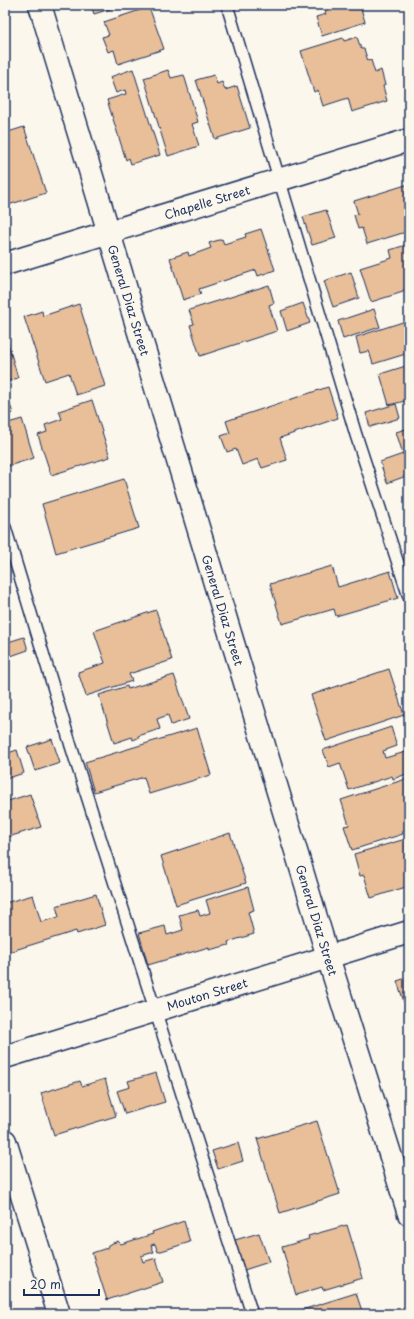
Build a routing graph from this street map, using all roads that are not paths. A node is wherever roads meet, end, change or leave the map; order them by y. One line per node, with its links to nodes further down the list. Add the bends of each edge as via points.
1 (40, 5): 5 (street, General Diaz Street)
2 (227, 5): 4 (lane)
3 (409, 140): 4 (street, Chapelle Street)
4 (279, 180): 5 (street, Chapelle Street); 8 (lane, via 356,435)
5 (109, 232): 6 (street, Chapelle Street); 10 (street, General Diaz Street)
6 (5, 264)
7 (5, 527): 11 (lane)
8 (409, 597)
9 (409, 932): 10 (street, Mouton Street)
10 (328, 957): 11 (street, Mouton Street); 14 (street, General Diaz Street)
11 (155, 1010): 12 (street, Mouton Street); 16 (lane)
12 (5, 1057)
13 (5, 1141): 15 (street)
14 (409, 1214)
15 (59, 1314)
16 (252, 1314)

